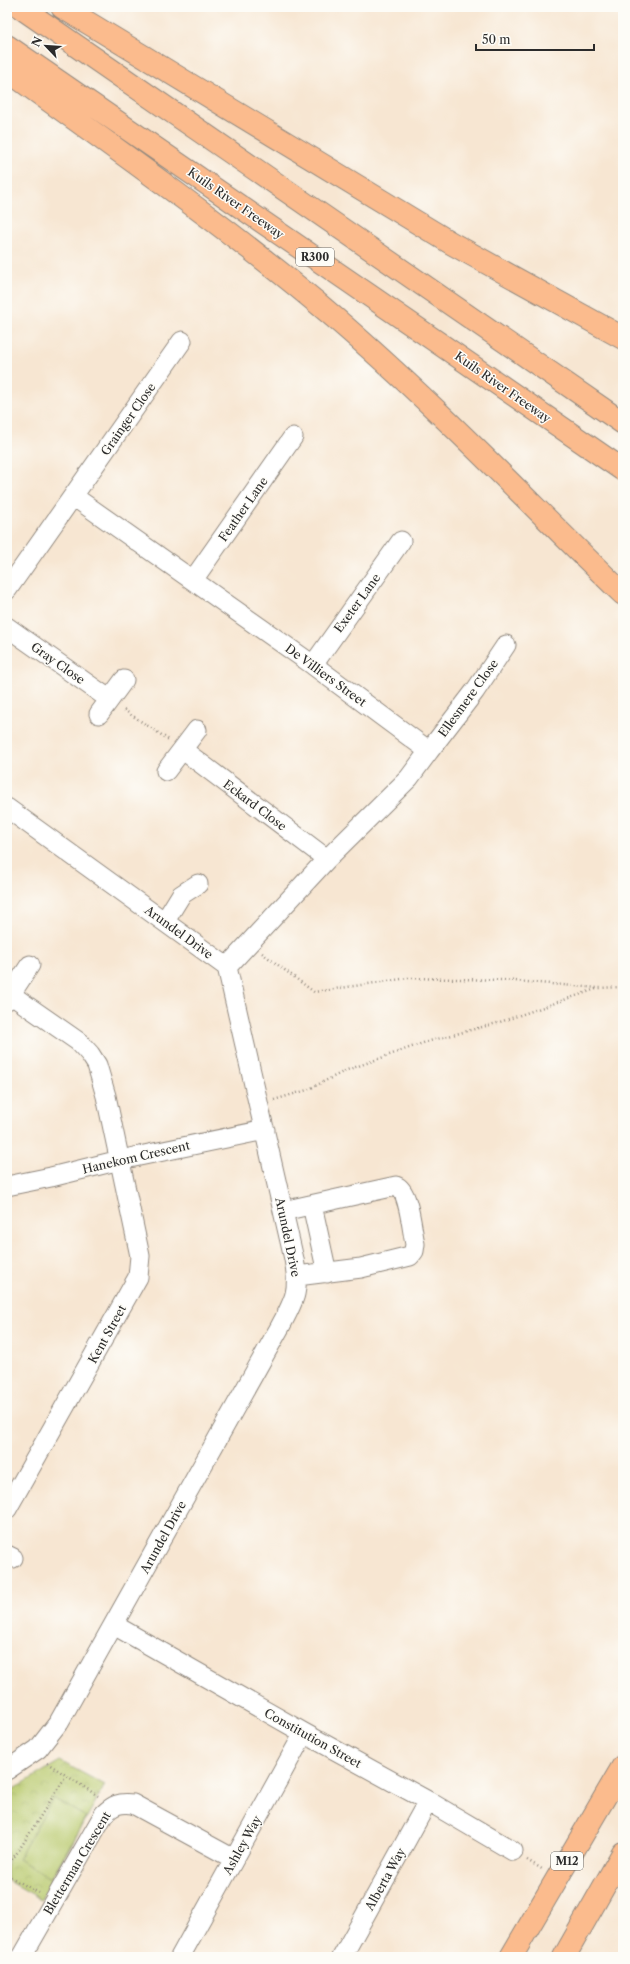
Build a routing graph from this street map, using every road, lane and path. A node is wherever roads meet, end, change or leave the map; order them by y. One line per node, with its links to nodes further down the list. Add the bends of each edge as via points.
1 (20, 7): 7 (main road)
2 (62, 7): 5 (main road, via 450,243)
3 (7, 46): 9 (main road, Kuils River Freeway / R300)
4 (7, 70): 14 (main road, via 270,264 335,319 395,371)
5 (623, 338)
6 (182, 341): 10 (street, Grainger Close)
7 (623, 423)
8 (293, 437): 12 (street, Feather Lane)
9 (623, 470)
10 (73, 496): 12 (street, De Villiers Street); 13 (street)
11 (401, 541): 17 (street, Exeter Lane)
12 (193, 580): 17 (street, De Villiers Street)
13 (7, 590)
14 (623, 594)
15 (7, 627): 19 (street, Gray Close)
16 (506, 645): 22 (street, Ellesmere Close)
17 (313, 665): 22 (street, De Villiers Street)
18 (124, 680): 19 (street)
19 (104, 707): 21 (path)
20 (197, 730): 21 (street)
21 (183, 750): 23 (street); 25 (street, Eckard Close)
22 (429, 751): 25 (street, via 409,778)
23 (166, 771)
24 (7, 808): 27 (street, Arundel Drive)
25 (327, 859): 28 (street)
26 (198, 884): 27 (street, via 181,895)
27 (165, 921): 30 (street, Arundel Drive)
28 (248, 945): 30 (street); 32 (path, via 314,992 408,978 503,980)
29 (30, 965): 33 (street)
30 (227, 967): 34 (street, Arundel Drive)
31 (623, 987): 32 (path)
32 (598, 988): 34 (path, via 497,1023 426,1042 347,1070 307,1090)
33 (9, 997): 36 (street, Kent Street, via 79,1042 90,1054 106,1096)
34 (259, 1104): 35 (street, Arundel Drive)
35 (265, 1130): 36 (street, Hanekom Crescent); 39 (street, Arundel Drive)
36 (120, 1160): 37 (street, Hanekom Crescent); 42 (street, Kent Street, via 140,1256 138,1277)
37 (7, 1186)
38 (312, 1205): 39 (street); 40 (street); 40 (street, via 396,1186 401,1188 405,1196 415,1244 410,1256)
39 (283, 1211): 41 (street, Arundel Drive)
40 (327, 1273): 41 (street)
41 (297, 1276): 43 (street, Arundel Drive, via 293,1303)
42 (10, 1497)
43 (114, 1625): 44 (street, Constitution Street); 45 (street, Arundel Drive, via 59,1722)
44 (304, 1733): 49 (street, Constitution Street); 53 (street, Ashley Way)
45 (38, 1749): 47 (street, Arundel Drive); 48 (path, via 47,1763)
46 (623, 1766): 62 (main road, M12)
47 (7, 1770)
48 (66, 1776): 50 (path, via 98,1796); 55 (path)
49 (428, 1801): 51 (street, Constitution Street); 61 (street, Alberta Way)
50 (110, 1807): 53 (street, Bletterman Crescent, via 125,1803 133,1804); 58 (street, Bletterman Crescent)
51 (513, 1851)
52 (623, 1853): 63 (main road)
53 (234, 1859): 60 (street, Ashley Way)
54 (529, 1861): 56 (path)
55 (7, 1866)
56 (543, 1870)
57 (7, 1875): 58 (path)
58 (53, 1902): 59 (street, Bletterman Crescent)
59 (22, 1957)
60 (180, 1957)
61 (342, 1957)
62 (511, 1957)
63 (564, 1957)

